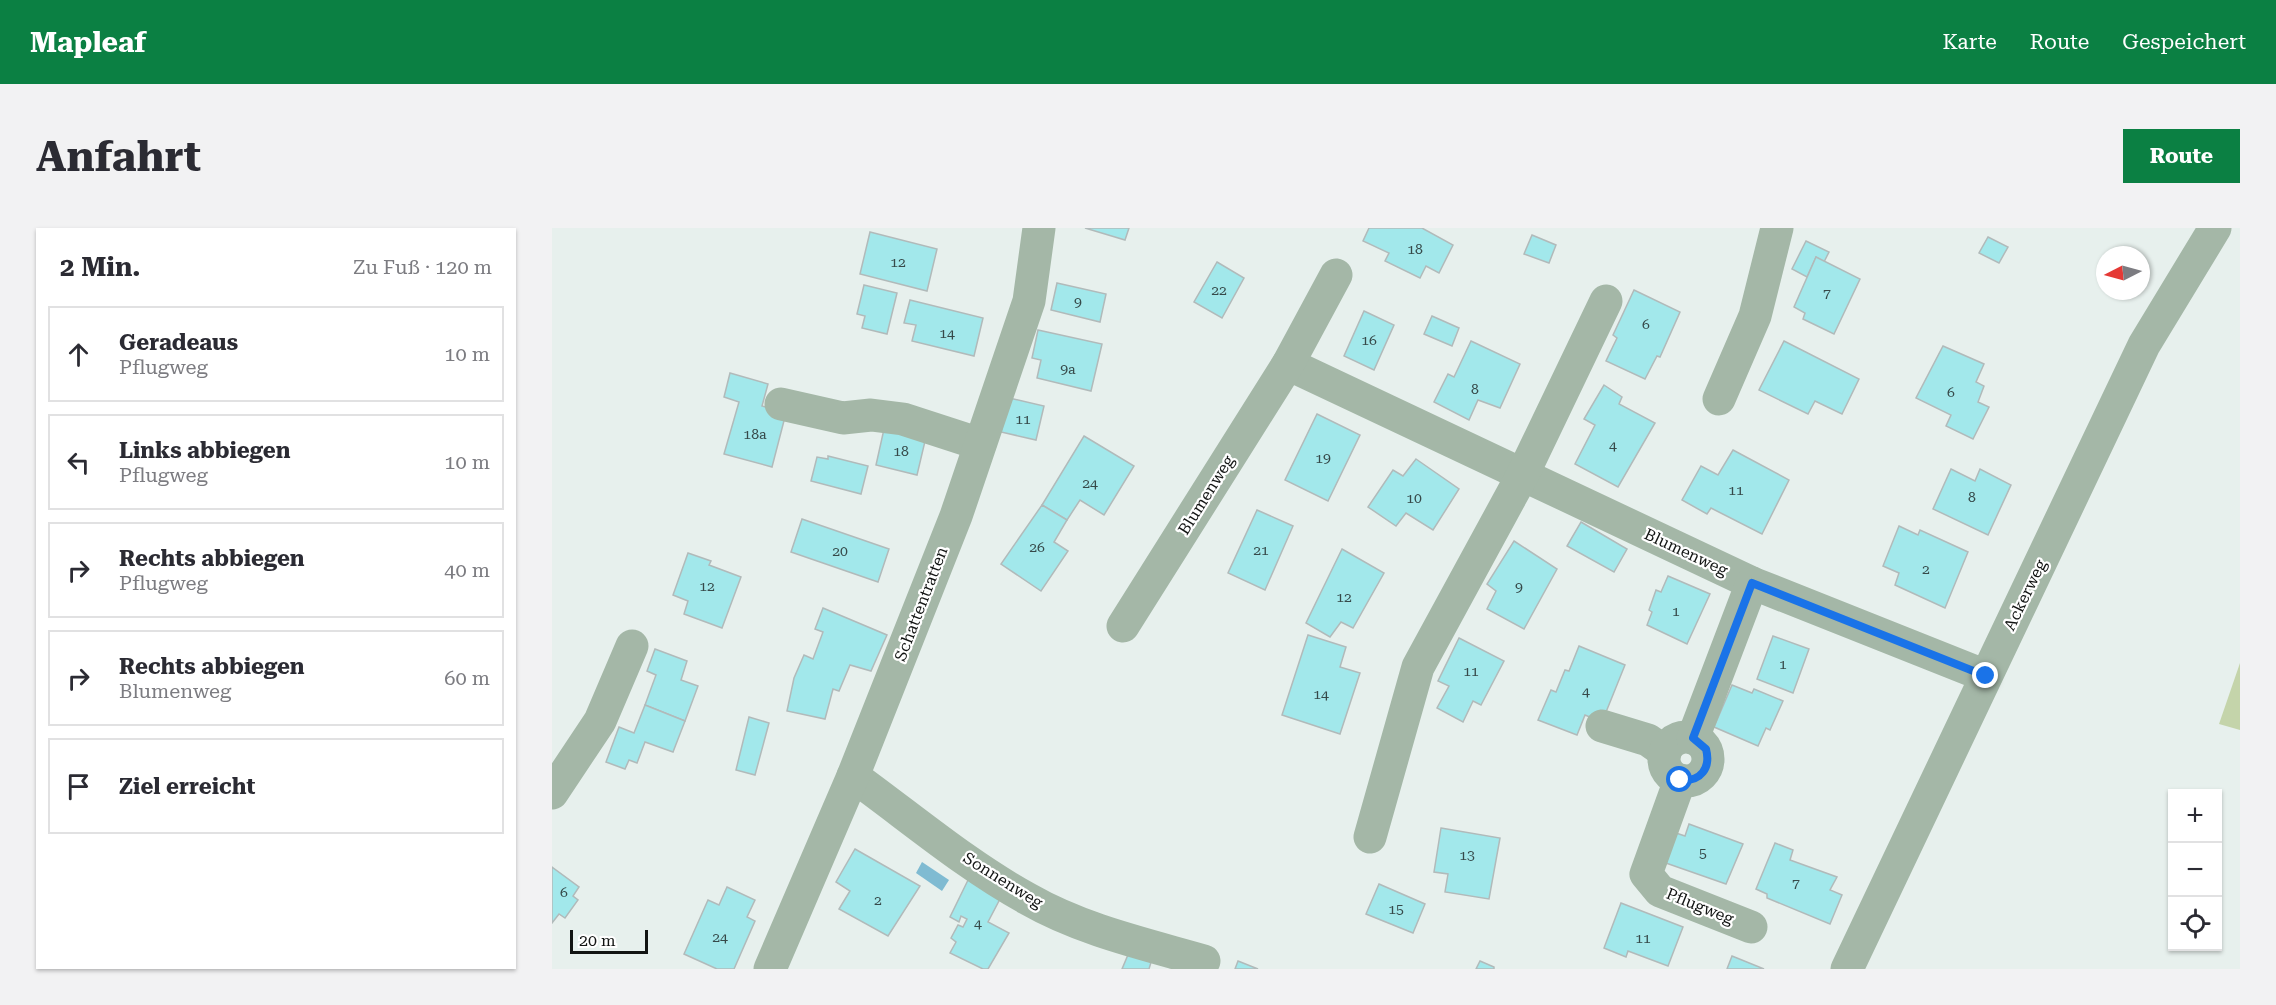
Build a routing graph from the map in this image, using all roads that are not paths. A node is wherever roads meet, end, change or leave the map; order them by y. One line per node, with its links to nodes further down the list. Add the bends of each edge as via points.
1 (1039, 228): 9 (street, Schattentratten, via 1029,301)
2 (1777, 228): 7 (street, via 1755,316)
3 (2215, 228): 14 (street, Ackerweg, via 2144,345)
4 (1336, 275): 6 (street, Blumenweg)
5 (1606, 301): 10 (street)
6 (1288, 364): 10 (street, Blumenweg); 12 (street, Blumenweg)
7 (1719, 399)
8 (781, 404): 9 (street, via 843,418 872,415 903,419)
9 (980, 444): 17 (street, Schattentratten, via 956,516)
10 (1522, 476): 11 (street, Blumenweg); 19 (street, via 1418,668)
11 (1752, 583): 14 (street, Blumenweg); 16 (street)
12 (1123, 626)
13 (632, 646): 18 (street, via 600,721)
14 (1986, 676): 23 (street, Ackerweg)
15 (1602, 726): 16 (street, Pflugweg)
16 (1679, 745): 20 (street, Pflugweg, via 1706,749 1708,764 1702,775 1680,780 1646,874 1660,891)
17 (854, 776): 21 (street, Sonnenweg, via 1030,901 1087,925); 22 (street, Schattentratten)
18 (552, 792)
19 (1370, 837)
20 (1751, 927)
21 (1204, 961)
22 (770, 969)
23 (1847, 969)

